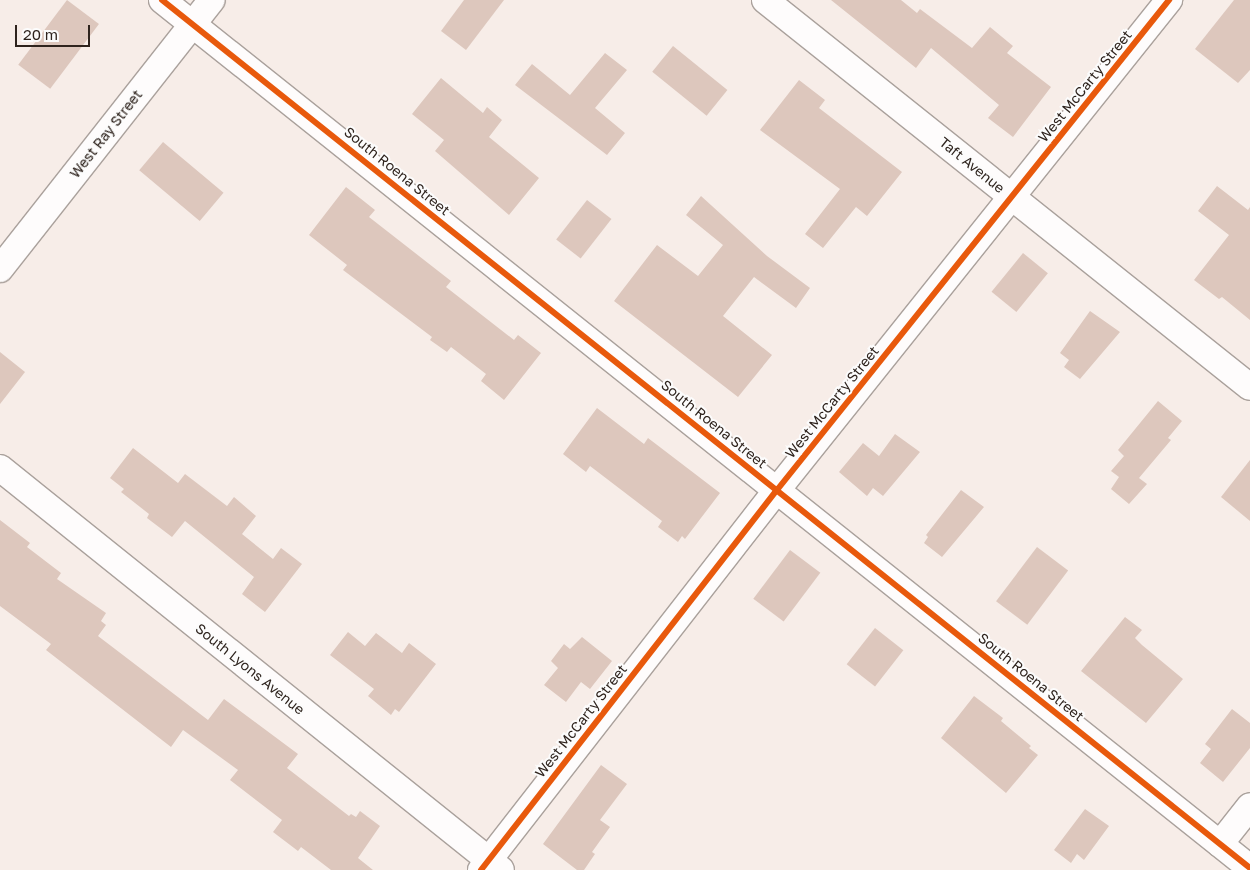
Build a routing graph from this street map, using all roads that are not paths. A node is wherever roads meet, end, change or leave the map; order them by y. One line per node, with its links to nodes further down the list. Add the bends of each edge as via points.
1 (162, 0): 5 (street, South Roena Street)
2 (212, 0): 5 (street, West Ray Street)
3 (765, 0): 6 (street, Taft Avenue)
4 (1170, 0): 6 (street, West McCarty Street)
5 (193, 24): 7 (street, West Ray Street); 10 (street, South Roena Street)
6 (1012, 197): 8 (street, Taft Avenue); 10 (street, West McCarty Street)
7 (0, 268)
8 (1250, 386)
9 (0, 468): 13 (street, South Lyons Avenue)
10 (777, 490): 12 (street, South Roena Street); 13 (street, West McCarty Street)
11 (1250, 806): 12 (street)
12 (1220, 844): 14 (street, South Roena Street)
13 (490, 867)
14 (1250, 868)

